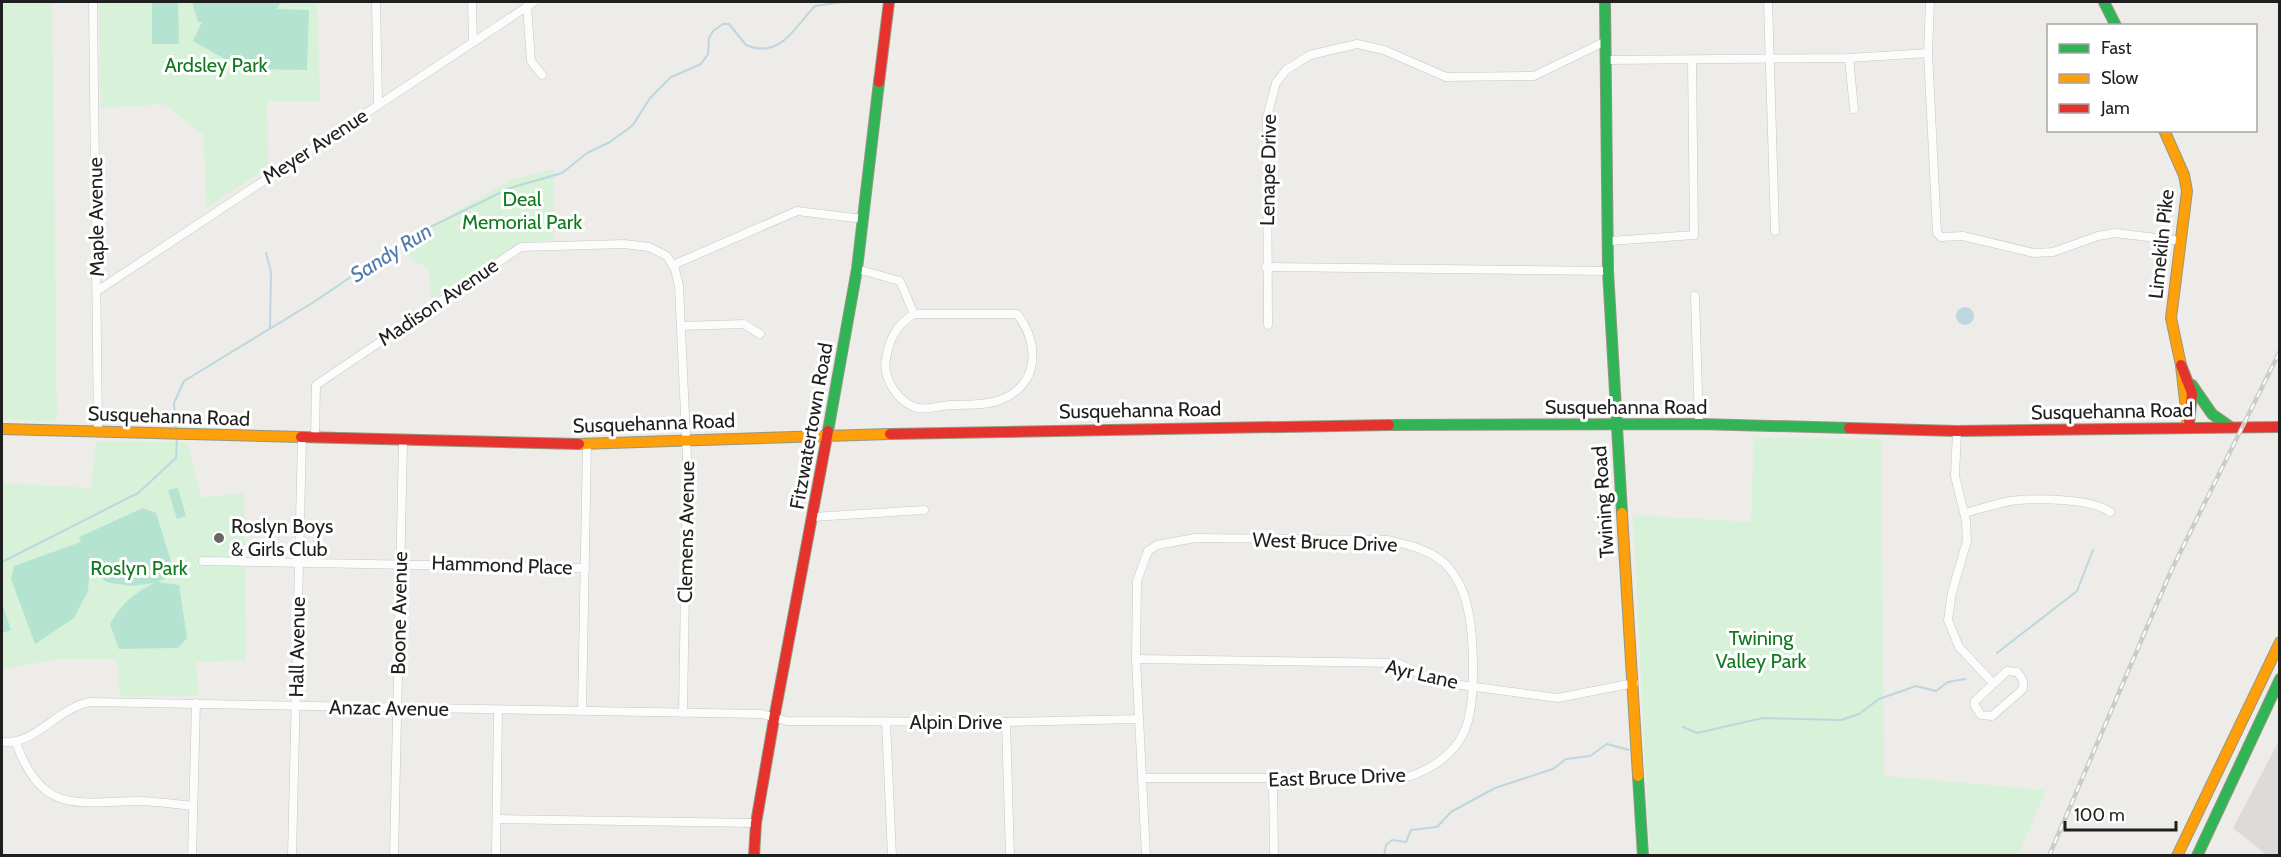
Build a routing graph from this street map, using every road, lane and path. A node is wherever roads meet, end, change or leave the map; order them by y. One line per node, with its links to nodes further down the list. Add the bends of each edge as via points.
1 (93, 2): 30 (street, Maple Avenue)
2 (376, 2): 19 (street)
3 (472, 2): 12 (street)
4 (890, 2): 22 (main road, Fitzwatertown Road)
5 (1605, 2): 11 (main road, Twining Road)
6 (1768, 2): 14 (street)
7 (1930, 2): 13 (street)
8 (2104, 2): 10 (main road)
9 (530, 4): 12 (street, Meyer Avenue); 18 (street, via 531,61)
10 (2115, 24)
11 (1606, 41): 16 (main road, Twining Road); 27 (street, Lenape Drive, via 1534,76 1446,77 1384,50 1357,44 1310,55 1286,70 1276,83 1267,117)
12 (473, 42): 19 (street, Meyer Avenue)
13 (1928, 53): 15 (street); 25 (street, via 1937,233 1941,237 1984,240 2034,253 2053,252 2115,233)
14 (1771, 57): 15 (street); 17 (street); 23 (street)
15 (1849, 58): 20 (street)
16 (1606, 60): 17 (street); 24 (main road, Twining Road)
17 (1692, 60): 24 (street, via 1694,235)
18 (542, 75)
19 (378, 104): 30 (street, Meyer Avenue)
20 (1854, 109)
21 (2165, 132): 25 (main road, Limekiln Pike, via 2187,188)
22 (863, 219): 26 (street, via 797,211); 28 (main road, Fitzwatertown Road)
23 (1775, 231)
24 (1610, 241): 29 (main road, Twining Road)
25 (2181, 241): 36 (main road, Limekiln Pike, via 2170,318)
26 (673, 265): 34 (street, Clemens Avenue, via 679,286); 48 (street, Madison Avenue, via 659,250 624,244 521,247 316,385)
27 (1266, 267): 29 (street); 33 (street, Lenape Drive)
28 (857, 269): 32 (street, via 900,281); 46 (main road, Fitzwatertown Road)
29 (1608, 271): 39 (main road, Twining Road)
30 (97, 291): 45 (street, Maple Avenue)
31 (1695, 296): 38 (street)
32 (914, 314): 32 (street, via 889,339 885,364 890,384 916,408 998,401 1025,382 1035,354 1029,330 1017,314)
33 (1268, 325)
34 (681, 326): 35 (street, via 744,324); 49 (street, Clemens Avenue)
35 (760, 334)
36 (2181, 365): 37 (main road, Limekiln Pike); 40 (main road, Limekiln Pike)
37 (2192, 384): 40 (main road, via 2192,415); 42 (main road, Limekiln Pike, via 2217,419)
38 (1700, 424): 39 (main road, Susquehanna Road); 44 (main road, Susquehanna Road)
39 (1616, 425): 46 (main road, Susquehanna Road, via 1238,426); 64 (main road, Twining Road)
40 (2187, 427): 42 (main road, Susquehanna Road); 44 (main road, Susquehanna Road)
41 (2280, 427): 42 (main road, Susquehanna Road)
42 (2235, 428)
43 (2, 429): 45 (main road, Susquehanna Road)
44 (1957, 431): 54 (street, via 1955,476)
45 (98, 432): 47 (main road, Susquehanna Road)
46 (826, 435): 49 (main road, Susquehanna Road); 55 (main road, Fitzwatertown Road)
47 (302, 438): 48 (main road, Susquehanna Road); 57 (street, Hall Avenue)
48 (315, 438): 50 (main road, Susquehanna Road)
49 (685, 440): 51 (main road, Susquehanna Road); 71 (street, Clemens Avenue)
50 (403, 442): 51 (main road, Susquehanna Road); 58 (street, Boone Avenue)
51 (587, 444): 59 (street)
52 (924, 510): 55 (street)
53 (2110, 512): 54 (street, via 2082,502 2012,501)
54 (1965, 513): 63 (street, via 1967,542 1948,620 1959,647)
55 (813, 517): 72 (main road, Fitzwatertown Road)
56 (203, 561): 57 (street, Hammond Place)
57 (298, 562): 58 (street, Hammond Place); 67 (street, Hall Avenue)
58 (401, 563): 59 (street, Hammond Place); 68 (street, Boone Avenue)
59 (585, 568): 70 (street)
60 (2280, 642): 93 (main road)
61 (1136, 659): 65 (street, Ayr Lane, via 1397,663 1438,682); 65 (street, West Bruce Drive, via 1137,581 1148,551 1157,545 1195,538 1387,540 1435,556 1459,583 1467,605); 73 (street)
62 (2280, 679): 94 (main road)
63 (1993, 682): 63 (street, via 1975,700 1977,711 1986,717 1996,714 2024,685 2020,675 2013,671)
64 (1634, 683): 65 (street, Ayr Lane, via 1558,698); 92 (main road, Twining Road)
65 (1474, 685): 79 (street, East Bruce Drive, via 1465,730 1449,753 1418,774 1405,778)
66 (196, 703): 67 (street, Anzac Avenue); 77 (street, Anzac Avenue, via 82,704); 80 (street)
67 (296, 706): 68 (street, Anzac Avenue); 84 (street, Hall Avenue)
68 (397, 708): 69 (street, Anzac Avenue); 85 (street, Boone Avenue)
69 (498, 710): 70 (street, Anzac Avenue); 81 (street)
70 (582, 710): 71 (street, Anzac Avenue)
71 (683, 713): 72 (street, Anzac Avenue, via 762,714)
72 (774, 719): 74 (street, Alpin Drive); 82 (main road, Fitzwatertown Road)
73 (1139, 719): 75 (street, Alpin Drive); 78 (street)
74 (886, 722): 75 (street, Alpin Drive); 88 (street)
75 (1006, 722): 89 (street)
76 (2, 742): 77 (street)
77 (16, 743): 80 (street, via 29,773 54,797 78,802 139,801)
78 (1143, 778): 79 (street, East Bruce Drive); 90 (street)
79 (1273, 780): 91 (street)
80 (192, 806): 83 (street)
81 (498, 819): 82 (street); 86 (street)
82 (756, 823): 87 (main road, Fitzwatertown Road)
83 (192, 855)
84 (292, 855)
85 (394, 855)
86 (496, 855)
87 (754, 855)
88 (892, 855)
89 (1010, 855)
90 (1146, 855)
91 (1274, 855)
92 (1643, 855)
93 (2177, 855)
94 (2197, 855)

